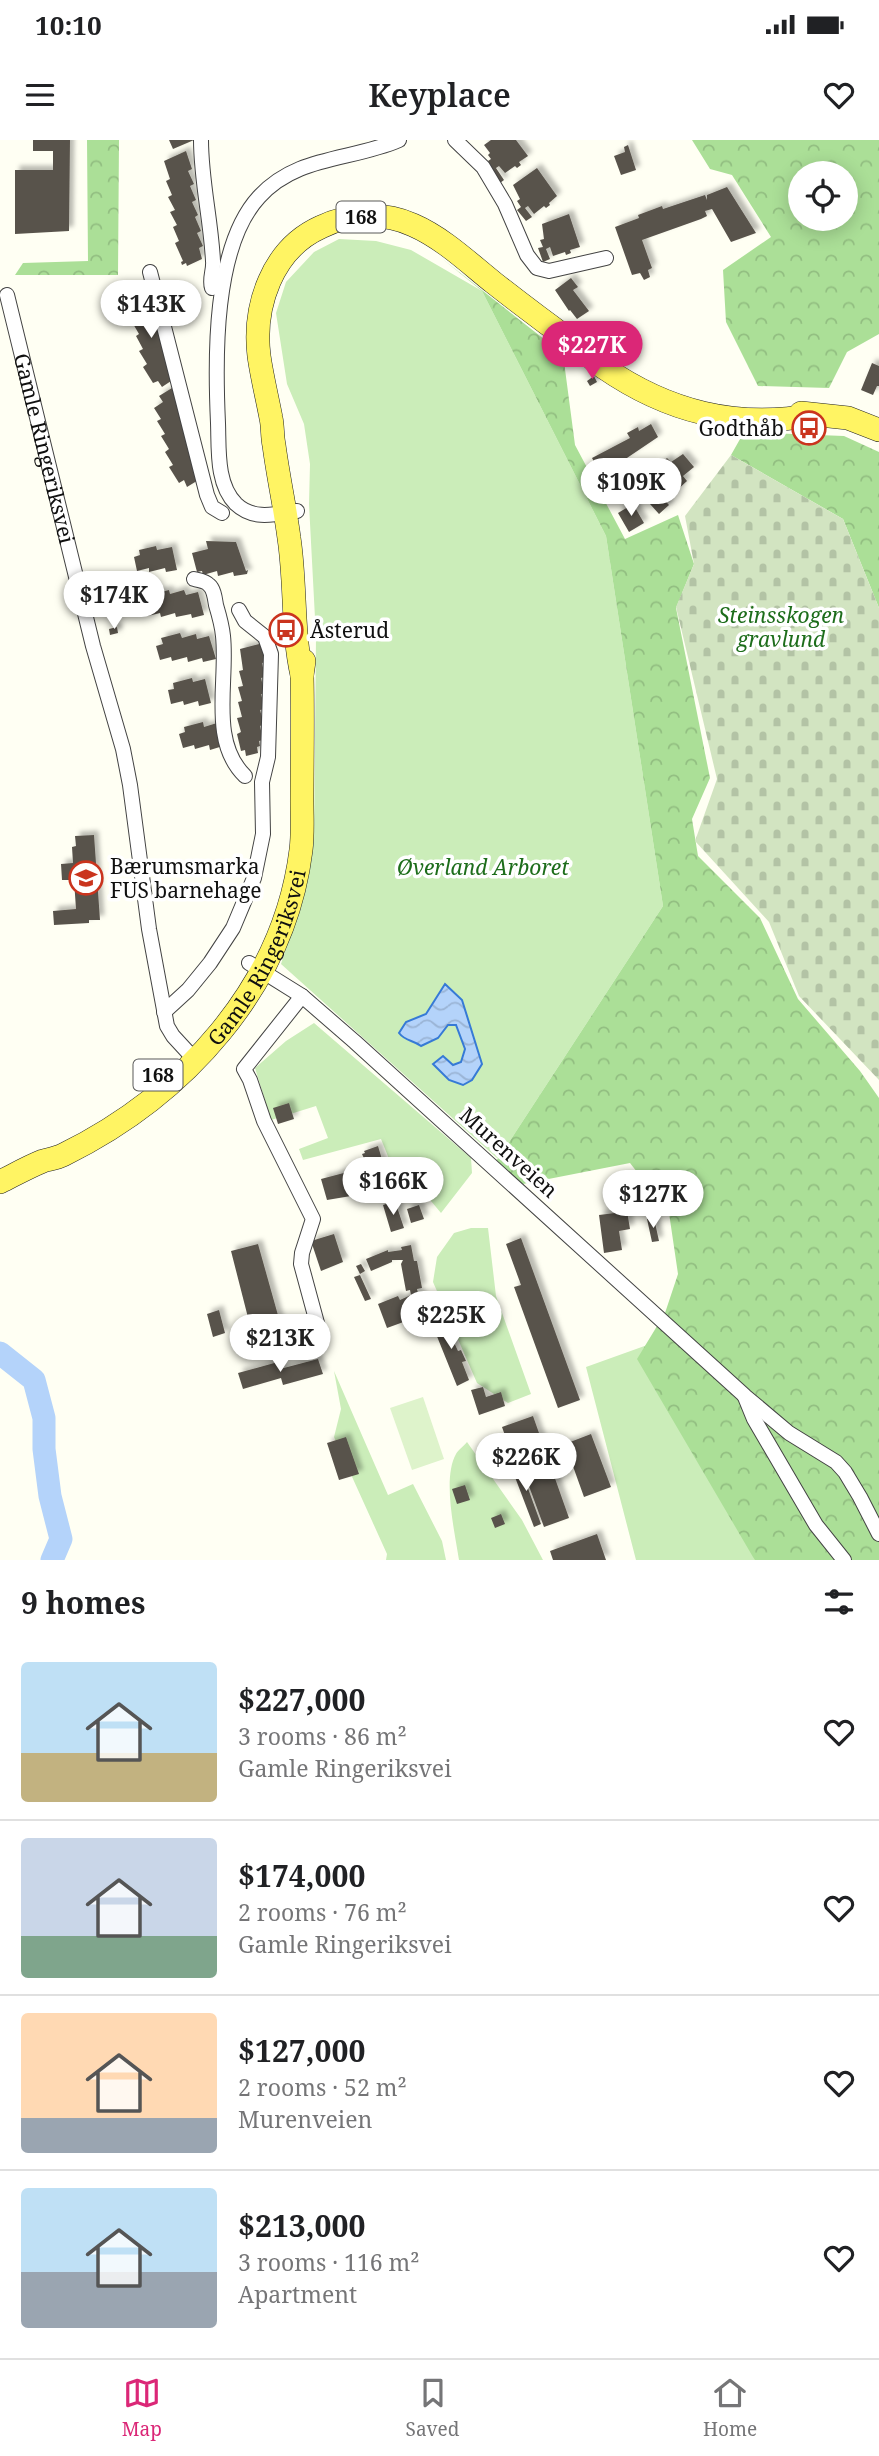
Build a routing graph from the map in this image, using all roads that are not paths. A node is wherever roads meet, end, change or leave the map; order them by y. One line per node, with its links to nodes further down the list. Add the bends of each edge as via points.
1 (201, 140): 6 (street)
2 (399, 140): 9 (street, via 300,167 279,178 242,219 230,256 215,361 222,474 230,496 244,510 263,516)
3 (455, 140): 4 (street, via 483,167 537,268 549,271)
4 (606, 258)
5 (150, 272): 10 (street, via 207,495 212,507)
6 (212, 288)
7 (8, 295): 16 (street, Gamle Ringeriksvei, via 130,785)
8 (879, 430): 9 (main road, Gamle Ringeriksvei / 168, via 848,418 737,418 667,403 601,366 416,226 370,216 332,222 294,246 273,272 262,299 259,354 272,421 281,439)
9 (291, 512): 14 (main road, Gamle Ringeriksvei / 168, via 306,607 302,805)
10 (222, 513)
11 (194, 579): 13 (street, via 212,588 221,622 224,725 228,750)
12 (239, 610): 16 (street, Gamle Ringeriksvei, via 244,621 265,637 271,654 264,810 254,878 233,928 195,981)
13 (245, 776)
14 (256, 966): 15 (street, Murenveien); 17 (main road, Gamle Ringeriksvei / 168, via 227,1024)
15 (302, 996): 19 (street, via 244,1069 313,1220 301,1264); 20 (street, Murenveien)
16 (164, 1012): 17 (street, Gamle Ringeriksvei, via 167,1026)
17 (191, 1056): 18 (main road, Gamle Ringeriksvei / 168, via 173,1082 134,1113 61,1156)
18 (0, 1182)
19 (320, 1334)
20 (745, 1396): 21 (street, via 789,1433 836,1462); 22 (street, Murenveien, via 816,1525)
21 (879, 1534)
22 (844, 1560)

